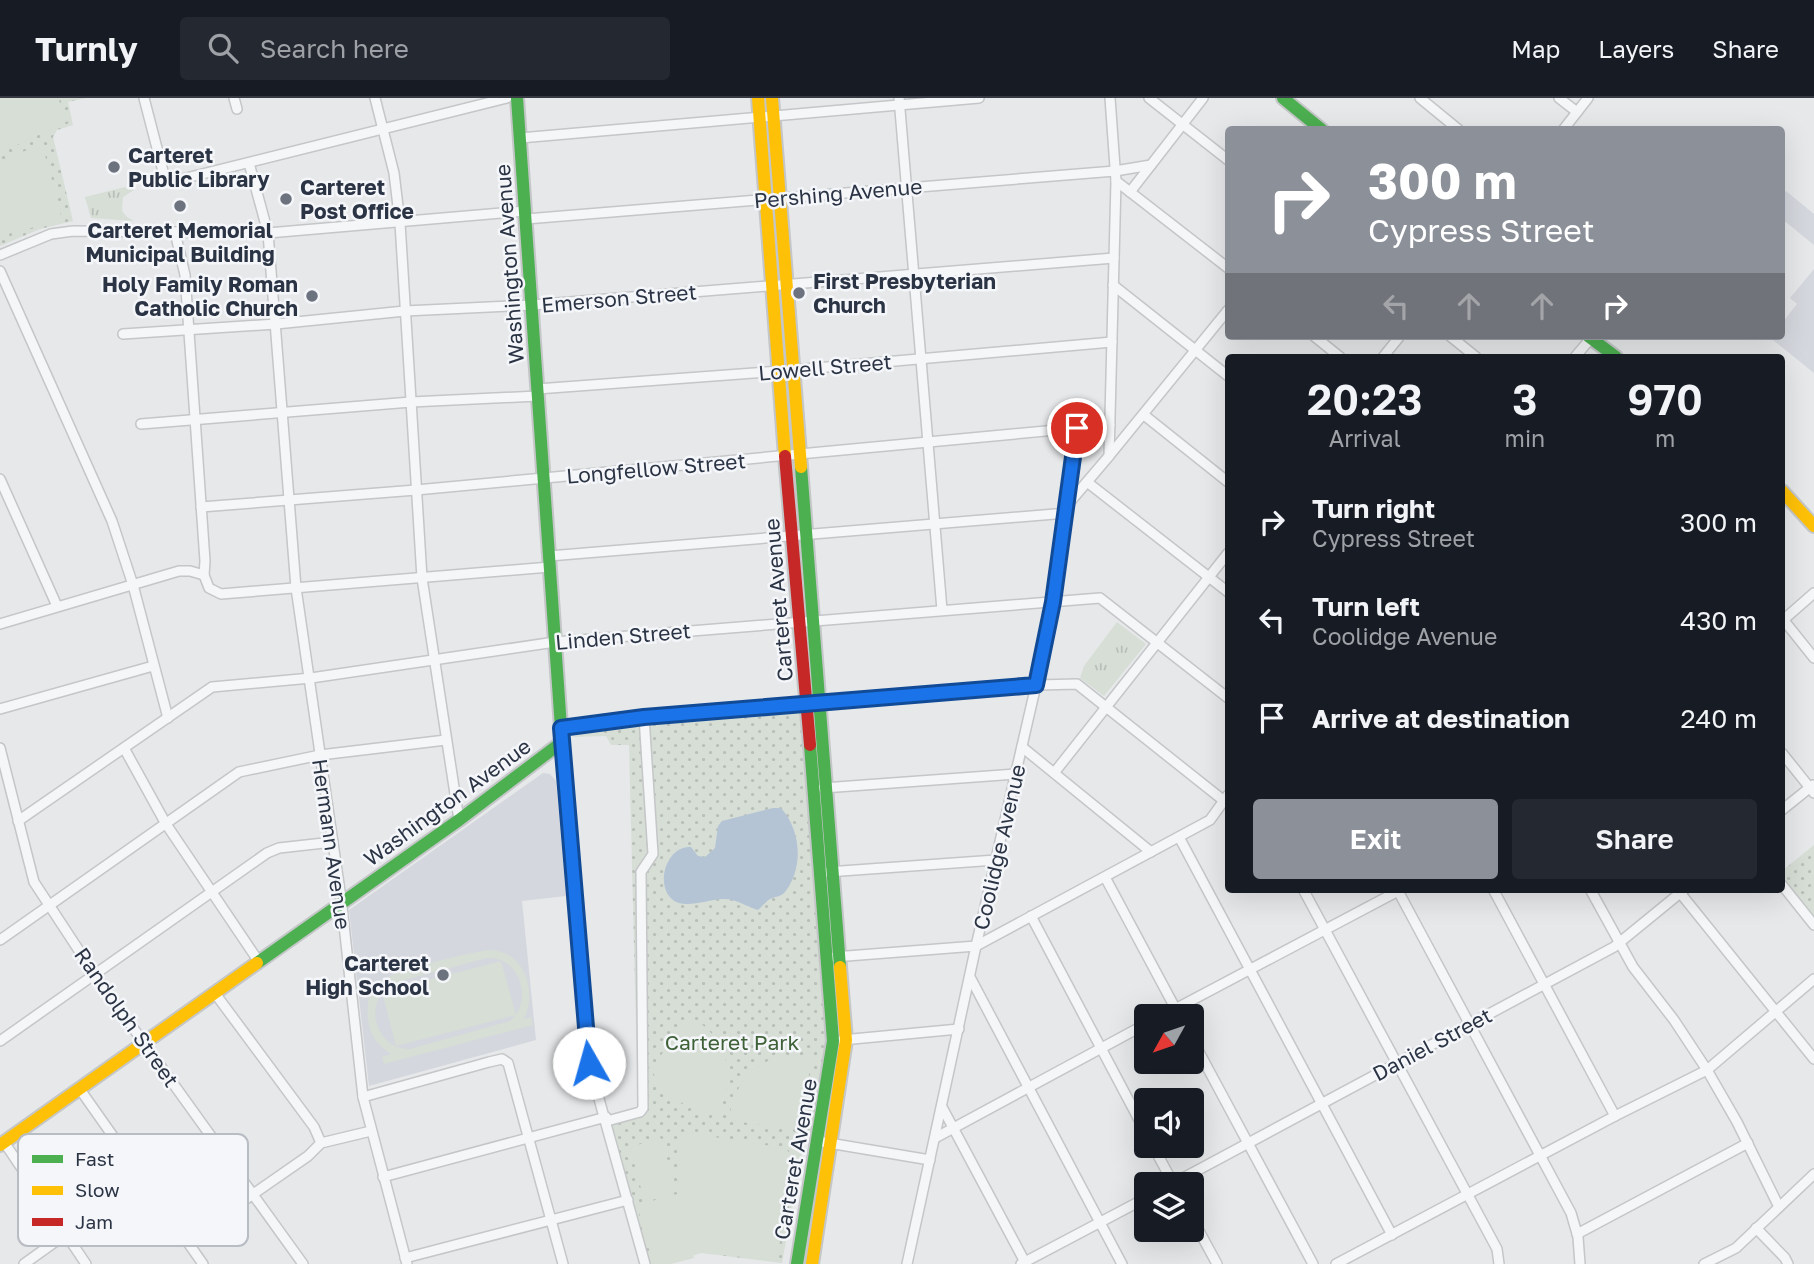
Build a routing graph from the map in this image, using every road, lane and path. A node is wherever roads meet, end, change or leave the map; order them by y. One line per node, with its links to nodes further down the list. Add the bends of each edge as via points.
1 (144, 98): 28 (street, via 168,181)
2 (234, 98): 17 (street)
3 (375, 98): 25 (street)
4 (507, 98): 25 (street)
5 (517, 98): 26 (street, Washington Avenue)
6 (758, 98): 20 (street, Carteret Avenue)
7 (772, 98): 19 (street, Carteret Avenue)
8 (979, 98): 16 (street)
9 (1110, 98): 30 (street)
10 (1149, 98): 21 (street)
11 (1203, 98): 21 (street)
12 (1283, 98): 22 (street)
13 (1420, 98): 23 (street)
14 (1559, 98): 18 (street)
15 (1588, 98): 18 (street)
16 (900, 101): 19 (street); 32 (street)
17 (237, 109)
18 (1577, 112): 24 (street)
19 (774, 116): 20 (street); 34 (street, Carteret Avenue)
20 (760, 117): 26 (street); 34 (street, Carteret Avenue)
21 (1183, 124): 27 (street); 29 (street)
22 (1317, 126)
23 (1454, 126)
24 (1566, 126)
25 (383, 129): 28 (street); 36 (street)
26 (520, 138): 35 (street, Washington Avenue)
27 (1225, 158)
28 (249, 163): 38 (street, Hermann Avenue)
29 (1151, 165): 30 (street, Pershing Avenue); 33 (street)
30 (1115, 171): 31 (street); 32 (street, Pershing Avenue)
31 (1116, 181): 33 (street); 40 (street)
32 (907, 187): 34 (street, Pershing Avenue); 43 (street)
33 (1130, 192): 41 (street)
34 (774, 199): 35 (street, Pershing Avenue); 44 (street, Carteret Avenue); 45 (street, Carteret Avenue)
35 (526, 215): 36 (street, Pershing Avenue); 47 (street, Washington Avenue)
36 (400, 223): 38 (street, Pershing Avenue); 48 (street)
37 (175, 232): 38 (street, Pershing Avenue); 39 (street, Pershing Avenue, via 73,231 51,234); 51 (street, via 185,275)
38 (268, 233): 50 (street, Hermann Avenue)
39 (0, 255)
40 (1114, 258): 43 (street, Emerson Street); 46 (street)
41 (1225, 266)
42 (0, 271): 97 (street, via 102,497)
43 (914, 274): 44 (street, Emerson Street); 63 (street)
44 (787, 284): 45 (street, Emerson Street); 64 (street, Carteret Avenue)
45 (773, 285): 47 (street, Emerson Street); 65 (street, Carteret Avenue)
46 (1114, 285): 57 (street); 58 (street)
47 (532, 304): 48 (street, Emerson Street); 67 (street, Washington Avenue)
48 (405, 311): 50 (street, Emerson Street); 68 (street)
49 (1225, 314): 58 (street)
50 (276, 324): 51 (street, Emerson Street); 69 (street, Hermann Avenue)
51 (189, 329): 52 (street, Emerson Street); 71 (street)
52 (123, 334)
53 (1319, 340): 59 (street)
54 (1397, 340): 60 (street)
55 (1455, 340): 61 (street)
56 (1593, 340): 62 (street)
57 (1112, 342): 63 (street, Lowell Street); 73 (street)
58 (1196, 350): 66 (street); 70 (street)
59 (1336, 354)
60 (1386, 354)
61 (1472, 354)
62 (1612, 354)
63 (921, 358): 64 (street, Lowell Street); 75 (street)
64 (793, 370): 65 (street, Lowell Street); 76 (street, Carteret Avenue)
65 (779, 371): 67 (street, Lowell Street); 77 (street, Carteret Avenue)
66 (1225, 374)
67 (537, 392): 68 (street, Lowell Street); 80 (street, Washington Avenue)
68 (411, 402): 69 (street, Lowell Street); 83 (street)
69 (282, 414): 71 (street, Lowell Street); 85 (street, Hermann Avenue)
70 (1144, 415): 78 (street); 81 (street)
71 (195, 420): 72 (street, Lowell Street); 86 (street)
72 (141, 424)
73 (1110, 425): 74 (street, Longfellow Street); 78 (street)
74 (1077, 428): 75 (street, Longfellow Street); 87 (street, Coolidge Avenue)
75 (928, 443): 76 (street, Longfellow Street); 88 (street)
76 (800, 454): 77 (street, Longfellow Street); 90 (street, Carteret Avenue)
77 (786, 456): 80 (street, Longfellow Street); 91 (street, Carteret Avenue)
78 (1109, 456): 82 (street)
79 (0, 479): 102 (street)
80 (544, 479): 83 (street, Longfellow Street); 93 (street, Washington Avenue)
81 (1225, 480)
82 (1087, 482): 87 (street); 95 (street)
83 (416, 491): 85 (street, Longfellow Street); 96 (street)
84 (1785, 494): 89 (street)
85 (288, 501): 86 (street, Longfellow Street); 98 (street, Hermann Avenue)
86 (201, 507): 94 (street)
87 (1067, 509): 88 (street); 101 (street, Coolidge Avenue)
88 (935, 524): 90 (street); 103 (street)
89 (1814, 526)
90 (806, 537): 91 (street); 105 (street, Carteret Avenue)
91 (791, 538): 93 (street); 106 (street, Carteret Avenue)
92 (1225, 557): 95 (street)
93 (550, 562): 96 (street); 109 (street, Washington Avenue)
94 (204, 575): 97 (street, via 179,571); 98 (street, via 209,588 221,594)
95 (1209, 577): 99 (street); 110 (street)
96 (422, 578): 98 (street); 112 (street)
97 (132, 584): 102 (street); 113 (street)
98 (296, 588): 114 (street, Hermann Avenue)
99 (1225, 590)
100 (1814, 593): 104 (street)
101 (1053, 602): 103 (street, Linden Street); 110 (street, Linden Street, via 1102,599); 115 (street, Coolidge Avenue)
102 (57, 606): 108 (street)
103 (942, 610): 105 (street, Linden Street)
104 (1785, 617)
105 (814, 620): 106 (street, Linden Street); 117 (street, Carteret Avenue)
106 (799, 621): 109 (street, Linden Street); 117 (street, Carteret Avenue)
107 (1785, 623): 111 (street)
108 (0, 624)
109 (555, 642): 112 (street, Linden Street); 122 (street, Washington Avenue)
110 (1158, 643): 116 (street, Linden Street); 118 (street)
111 (1814, 658)
112 (434, 659): 114 (street, Linden Street); 123 (street)
113 (153, 666): 119 (street); 121 (street)
114 (309, 677): 121 (street, Linden Street, via 212,687); 127 (street, Hermann Avenue)
115 (1036, 685): 117 (street); 118 (street, via 1077,684); 124 (street, Coolidge Avenue)
116 (1225, 696)
117 (813, 705): 120 (street); 131 (street, Carteret Avenue)
118 (1107, 708): 130 (street); 133 (street)
119 (0, 709)
120 (644, 717): 122 (street); 193 (street, via 653,854 642,872 643,1106 640,1112)
121 (168, 718): 126 (street, Linden Street)
122 (562, 735): 136 (street, Washington Avenue); 193 (street, via 586,1043)
123 (446, 740): 127 (street); 136 (street)
124 (1022, 747): 129 (street, Coolidge Avenue); 130 (street)
125 (0, 748): 137 (street, Randolph Street)
126 (124, 748): 137 (street, Linden Street); 138 (street)
127 (320, 755): 138 (street, via 239,772); 140 (street, Hermann Avenue)
128 (1785, 756): 132 (street)
129 (1016, 774): 131 (street); 142 (street, Coolidge Avenue)
130 (1054, 774): 141 (street)
131 (821, 788): 143 (street, Carteret Avenue); 144 (street, Carteret Avenue)
132 (1813, 788): 135 (street)
133 (1225, 798)
134 (1225, 802): 139 (street, via 1210,820)
135 (1785, 808)
136 (459, 820): 155 (street, Washington Avenue)
137 (18, 821): 156 (street, Randolph Street, via 34,882)
138 (166, 824): 147 (street); 156 (street)
139 (1179, 837): 141 (street); 166 (street)
140 (332, 842): 147 (street, via 279,848); 155 (street, Hermann Avenue)
141 (1151, 852): 145 (street)
142 (996, 860): 143 (street); 162 (street, Coolidge Avenue)
143 (834, 871): 144 (street); 163 (street, Carteret Avenue)
144 (820, 872): 164 (street, Carteret Avenue)
145 (1105, 877): 157 (street); 172 (street)
146 (1785, 889): 158 (street)
147 (213, 891): 165 (street); 167 (street)
148 (1305, 893): 159 (street)
149 (1394, 893): 159 (street)
150 (1401, 893): 175 (street)
151 (1495, 893): 170 (street)
152 (1592, 893): 161 (street)
153 (1678, 893): 161 (street, Daniel Street)
154 (1683, 893): 174 (street)
155 (341, 903): 165 (street, Washington Avenue); 188 (street, Hermann Avenue)
156 (49, 906): 160 (street); 167 (street, Randolph Street)
157 (1031, 916): 162 (street); 181 (street)
158 (1814, 925)
159 (1325, 931): 166 (street); 184 (street)
160 (0, 940)
161 (1620, 943): 170 (street, Daniel Street); 185 (street)
162 (976, 946): 163 (street); 168 (street, Coolidge Avenue)
163 (840, 956): 164 (street); 178 (street, Carteret Avenue)
164 (826, 957): 178 (street, Carteret Avenue)
165 (259, 962): 171 (street, Washington Avenue)
166 (1251, 971): 173 (street); 189 (street)
167 (95, 975): 179 (street); 180 (street, Randolph Street)
168 (970, 977): 176 (street, Coolidge Avenue); 187 (street)
169 (1814, 979): 174 (street)
170 (1544, 985): 175 (street, Daniel Street); 192 (street)
171 (214, 992): 180 (street, Washington Avenue); 202 (street)
172 (1173, 1004)
173 (1191, 1004)
174 (1776, 1010): 182 (street); 185 (street)
175 (1470, 1024): 184 (street, Daniel Street); 206 (street)
176 (959, 1029): 178 (street); 190 (street, Coolidge Avenue)
177 (1134, 1031): 181 (street)
178 (839, 1040): 200 (street, Carteret Avenue); 203 (street, Carteret Avenue)
179 (0, 1041)
180 (144, 1042): 186 (street, Washington Avenue); 197 (street, Randolph Street)
181 (1102, 1049): 187 (street); 191 (street)
182 (1814, 1059)
183 (1204, 1062): 205 (street)
184 (1396, 1063): 189 (street, Daniel Street); 214 (street)
185 (1707, 1070): 192 (street); 204 (street)
186 (79, 1088): 196 (street); 201 (street, Washington Avenue)
187 (1028, 1090): 194 (street); 221 (street)
188 (363, 1097): 195 (street, Hermann Avenue); 198 (street, via 502,1059 508,1063)
189 (1322, 1104): 205 (street, Daniel Street); 225 (street)
190 (942, 1107): 194 (street); 199 (street, Coolidge Avenue)
191 (1134, 1110)
192 (1615, 1116): 206 (street)
193 (606, 1119): 198 (street); 216 (street)
194 (954, 1129): 199 (street); 231 (street)
195 (371, 1131): 202 (street); 211 (street, Hermann Avenue)
196 (112, 1134)
197 (210, 1134)
198 (529, 1138): 211 (street); 219 (street)
199 (935, 1138): 207 (street, Coolidge Avenue)
200 (817, 1141): 203 (street); 220 (street, Carteret Avenue)
201 (2, 1143): 208 (street)
202 (321, 1143): 213 (street)
203 (832, 1143): 207 (street); 222 (street, Carteret Avenue)
204 (1748, 1143): 218 (street); 224 (street)
205 (1248, 1144): 209 (street, Daniel Street); 243 (street)
206 (1542, 1156): 214 (street); 224 (street)
207 (930, 1160): 240 (street, Coolidge Avenue)
208 (18, 1166)
209 (1195, 1172)
210 (1814, 1174): 218 (street)
211 (383, 1177): 230 (street, Hermann Avenue)
212 (248, 1187): 213 (street, Randolph Street)
213 (253, 1194): 215 (street); 235 (street, Randolph Street)
214 (1466, 1195): 225 (street); 245 (street, via 1497,1249)
215 (248, 1197)
216 (628, 1200): 219 (street); 237 (street)
217 (1134, 1205): 221 (street)
218 (1779, 1207): 223 (street)
219 (551, 1220): 230 (street); 236 (street)
220 (803, 1223): 222 (street); 238 (street, Carteret Avenue)
221 (1100, 1223): 231 (street); 241 (street)
222 (818, 1225): 239 (street, Carteret Avenue)
223 (1756, 1228): 247 (street, via 1735,1248); 248 (street)
224 (1577, 1234): 246 (street)
225 (1392, 1235): 244 (street)
226 (1204, 1240): 242 (street)
227 (49, 1246): 232 (street)
228 (74, 1246): 233 (street)
229 (191, 1246): 234 (street)
230 (406, 1261)
231 (1024, 1263)
232 (24, 1264)
233 (86, 1264)
234 (204, 1264)
235 (303, 1264)
236 (563, 1264)
237 (645, 1264)
238 (797, 1264)
239 (812, 1264)
240 (907, 1264)
241 (1122, 1264)
242 (1217, 1264)
243 (1313, 1264)
244 (1336, 1264)
245 (1499, 1264)
246 (1580, 1264)
247 (1704, 1264)
248 (1788, 1264)

